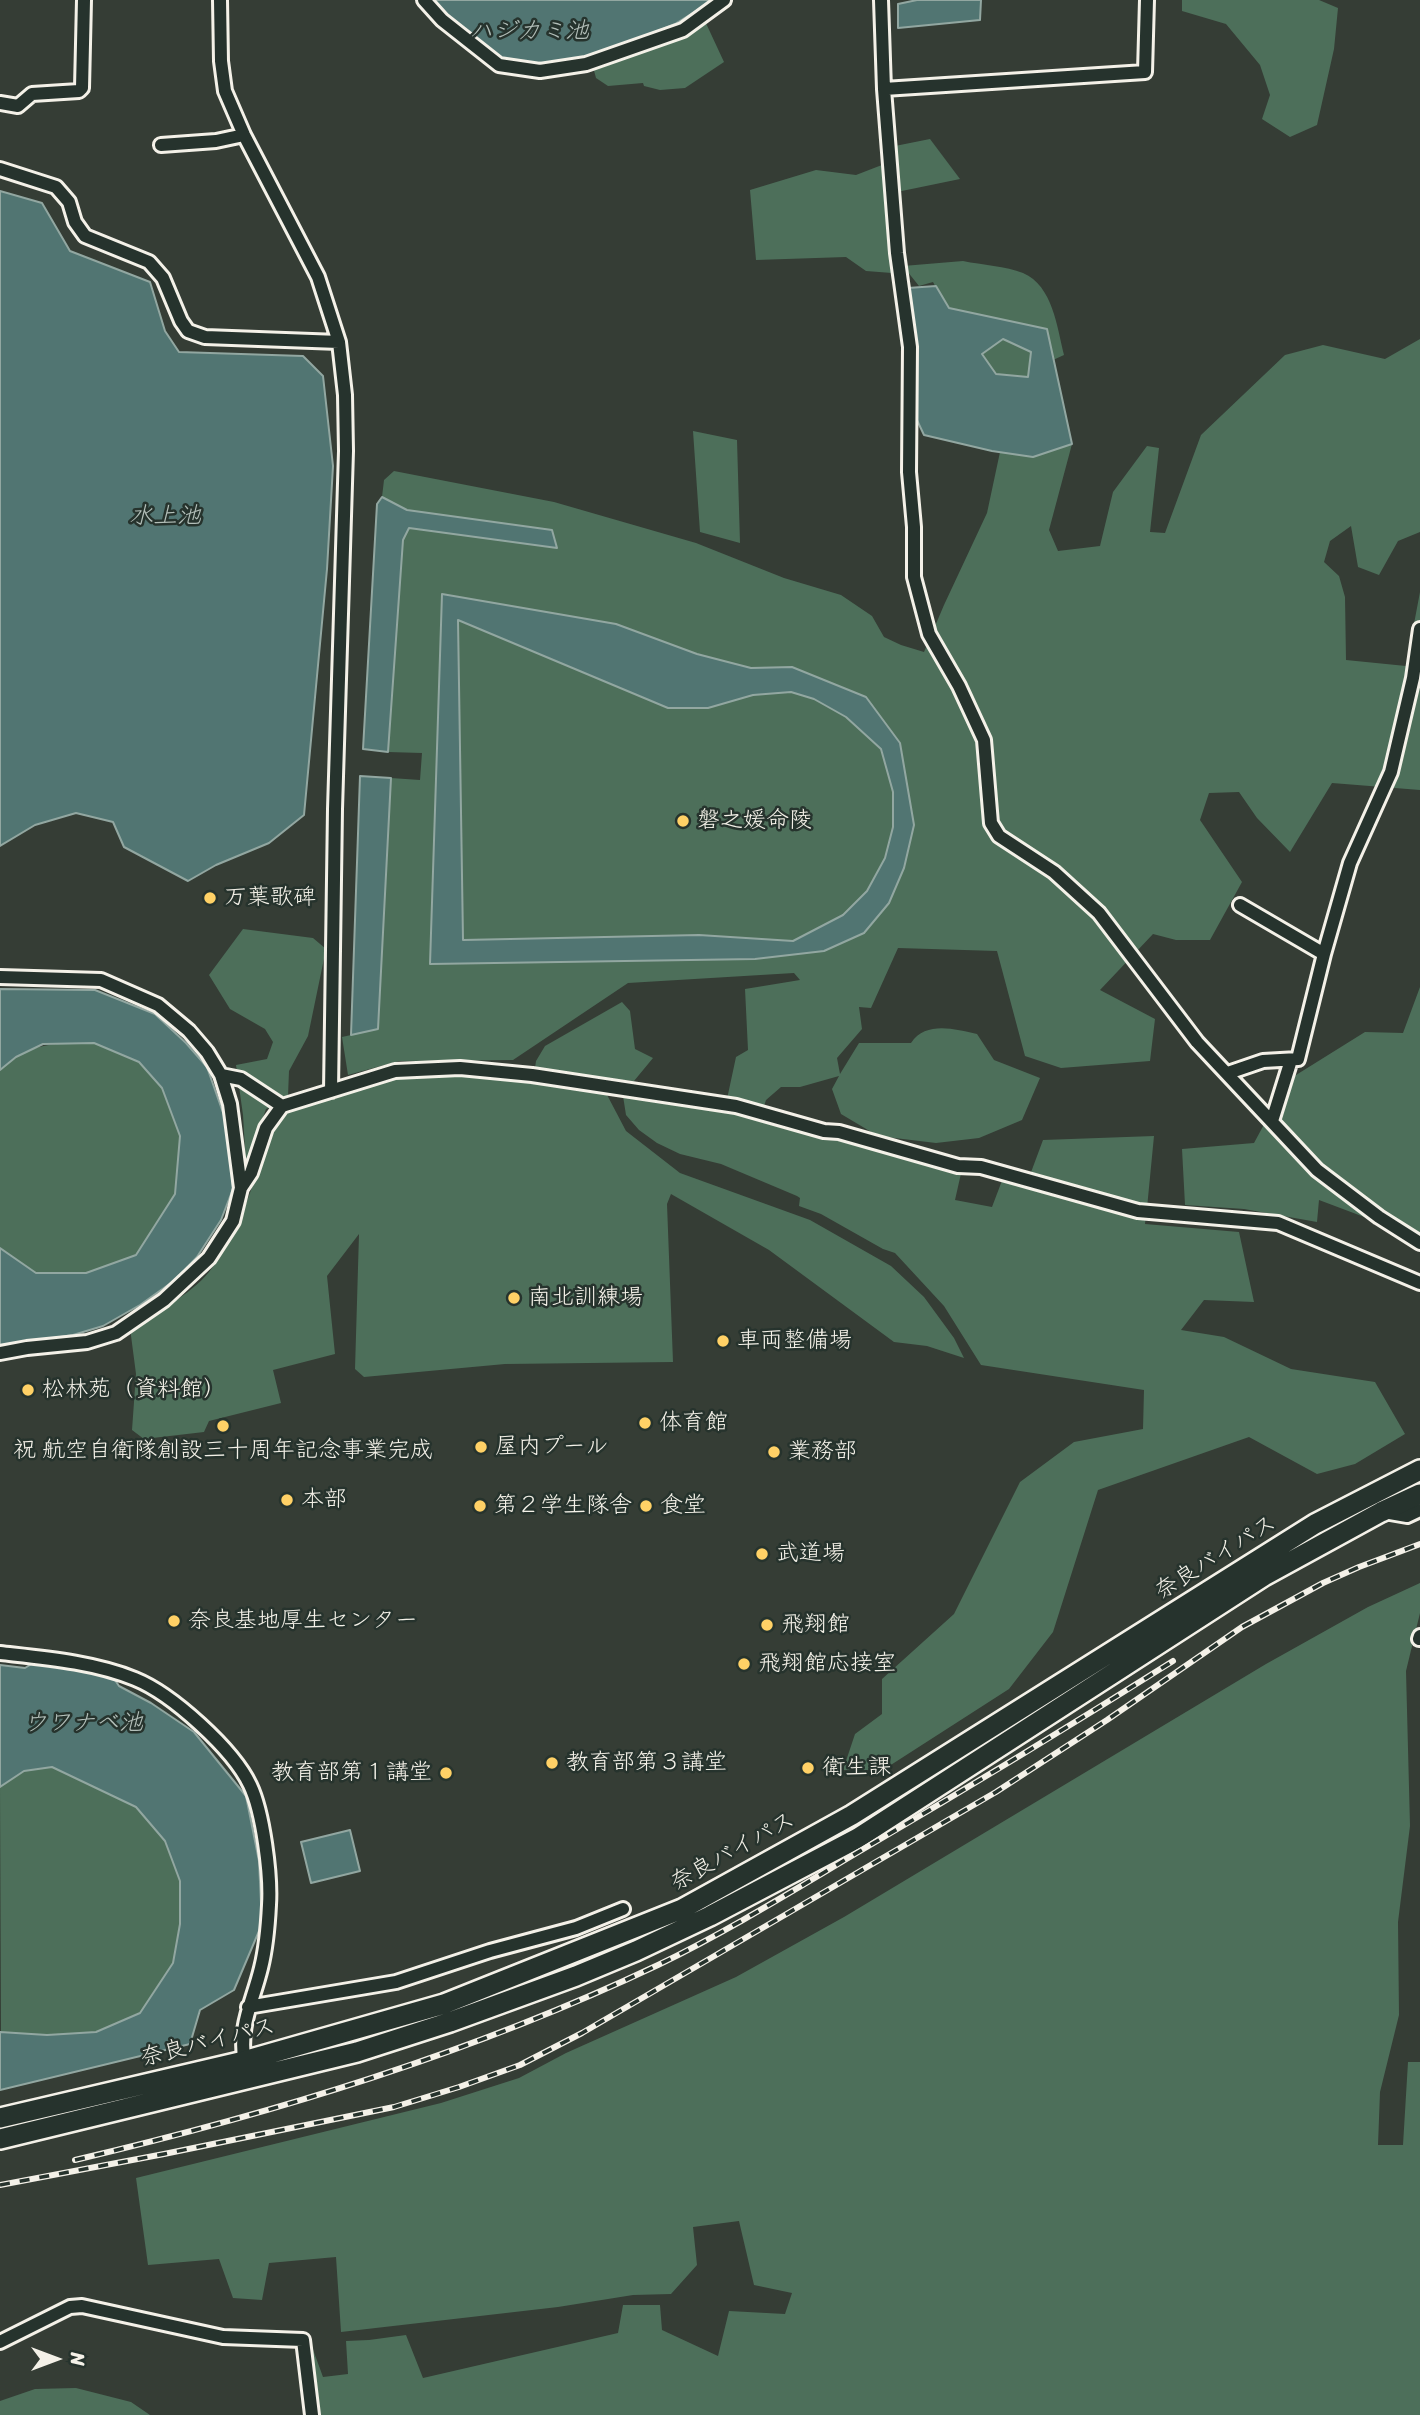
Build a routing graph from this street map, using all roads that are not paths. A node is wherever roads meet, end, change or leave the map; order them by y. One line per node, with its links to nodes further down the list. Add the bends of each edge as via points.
1 (84, 0): 9 (street, via 82,88 32,94 18,106)
2 (220, 0): 10 (street, via 225,91)
3 (412, 0): 7 (street)
4 (724, 0): 7 (street, via 683,30 586,64 540,71 499,65)
5 (881, 0): 8 (street)
6 (1147, 0): 8 (street, via 1145,72)
7 (425, 2)
8 (884, 89): 19 (street, via 897,253 910,347 914,577 929,634 984,740 991,823 999,836 1054,872 1099,913 1198,1042)
9 (0, 103)
10 (244, 135): 11 (street); 13 (street, via 318,277)
11 (161, 145)
12 (0, 169): 13 (street, via 57,187 85,236 149,262 163,278 188,331 205,337)
13 (339, 342): 21 (street, via 346,451)
14 (1420, 629): 16 (street, via 1391,772 1350,863)
15 (1240, 905): 16 (street)
16 (1324, 954): 18 (street, via 1298,1059)
17 (0, 977): 20 (street, via 101,980 158,1005 189,1031)
18 (1291, 1060): 19 (street, via 1263,1061); 23 (street)
19 (1228, 1073): 23 (street)
20 (221, 1075): 22 (street, via 241,1079); 24 (street, via 230,1104)
21 (331, 1091): 22 (street); 26 (street, via 395,1071 460,1068 532,1074 736,1106 1138,1211 1278,1223)
22 (282, 1105): 24 (street, via 266,1128)
23 (1272, 1121): 25 (street, via 1317,1170)
24 (241, 1188): 27 (street, via 233,1221 209,1258 164,1300 116,1333 87,1342)
25 (1420, 1243)
26 (1420, 1283)
27 (0, 1353)
28 (1420, 1471): 35 (highway, 奈良バイパス, via 1315,1524 852,1815 682,1909)
29 (1420, 1494): 31 (highway, 奈良バイパス)
30 (1420, 1510): 31 (street, via 1407,1516)
31 (1381, 1512): 37 (highway, 奈良バイパス, via 1264,1576 858,1838 710,1916 576,1976 450,2022 357,2052)
32 (0, 1653): 36 (street, via 114,1671 139,1680 192,1716 239,1766 251,1786 258,1814 267,1857 269,1903 261,1968)
33 (623, 1909): 34 (street)
34 (559, 1933): 35 (street); 36 (street, via 396,1982)
35 (569, 1956): 37 (highway, 奈良バイパス, via 444,2004)
36 (248, 2007): 37 (street, via 242,2044)
37 (246, 2070): 38 (highway, 奈良バイパス); 39 (highway, 奈良バイパス)
38 (0, 2118)
39 (0, 2139)
40 (0, 2342): 41 (street, via 70,2306 223,2337 303,2340)
41 (312, 2415)

